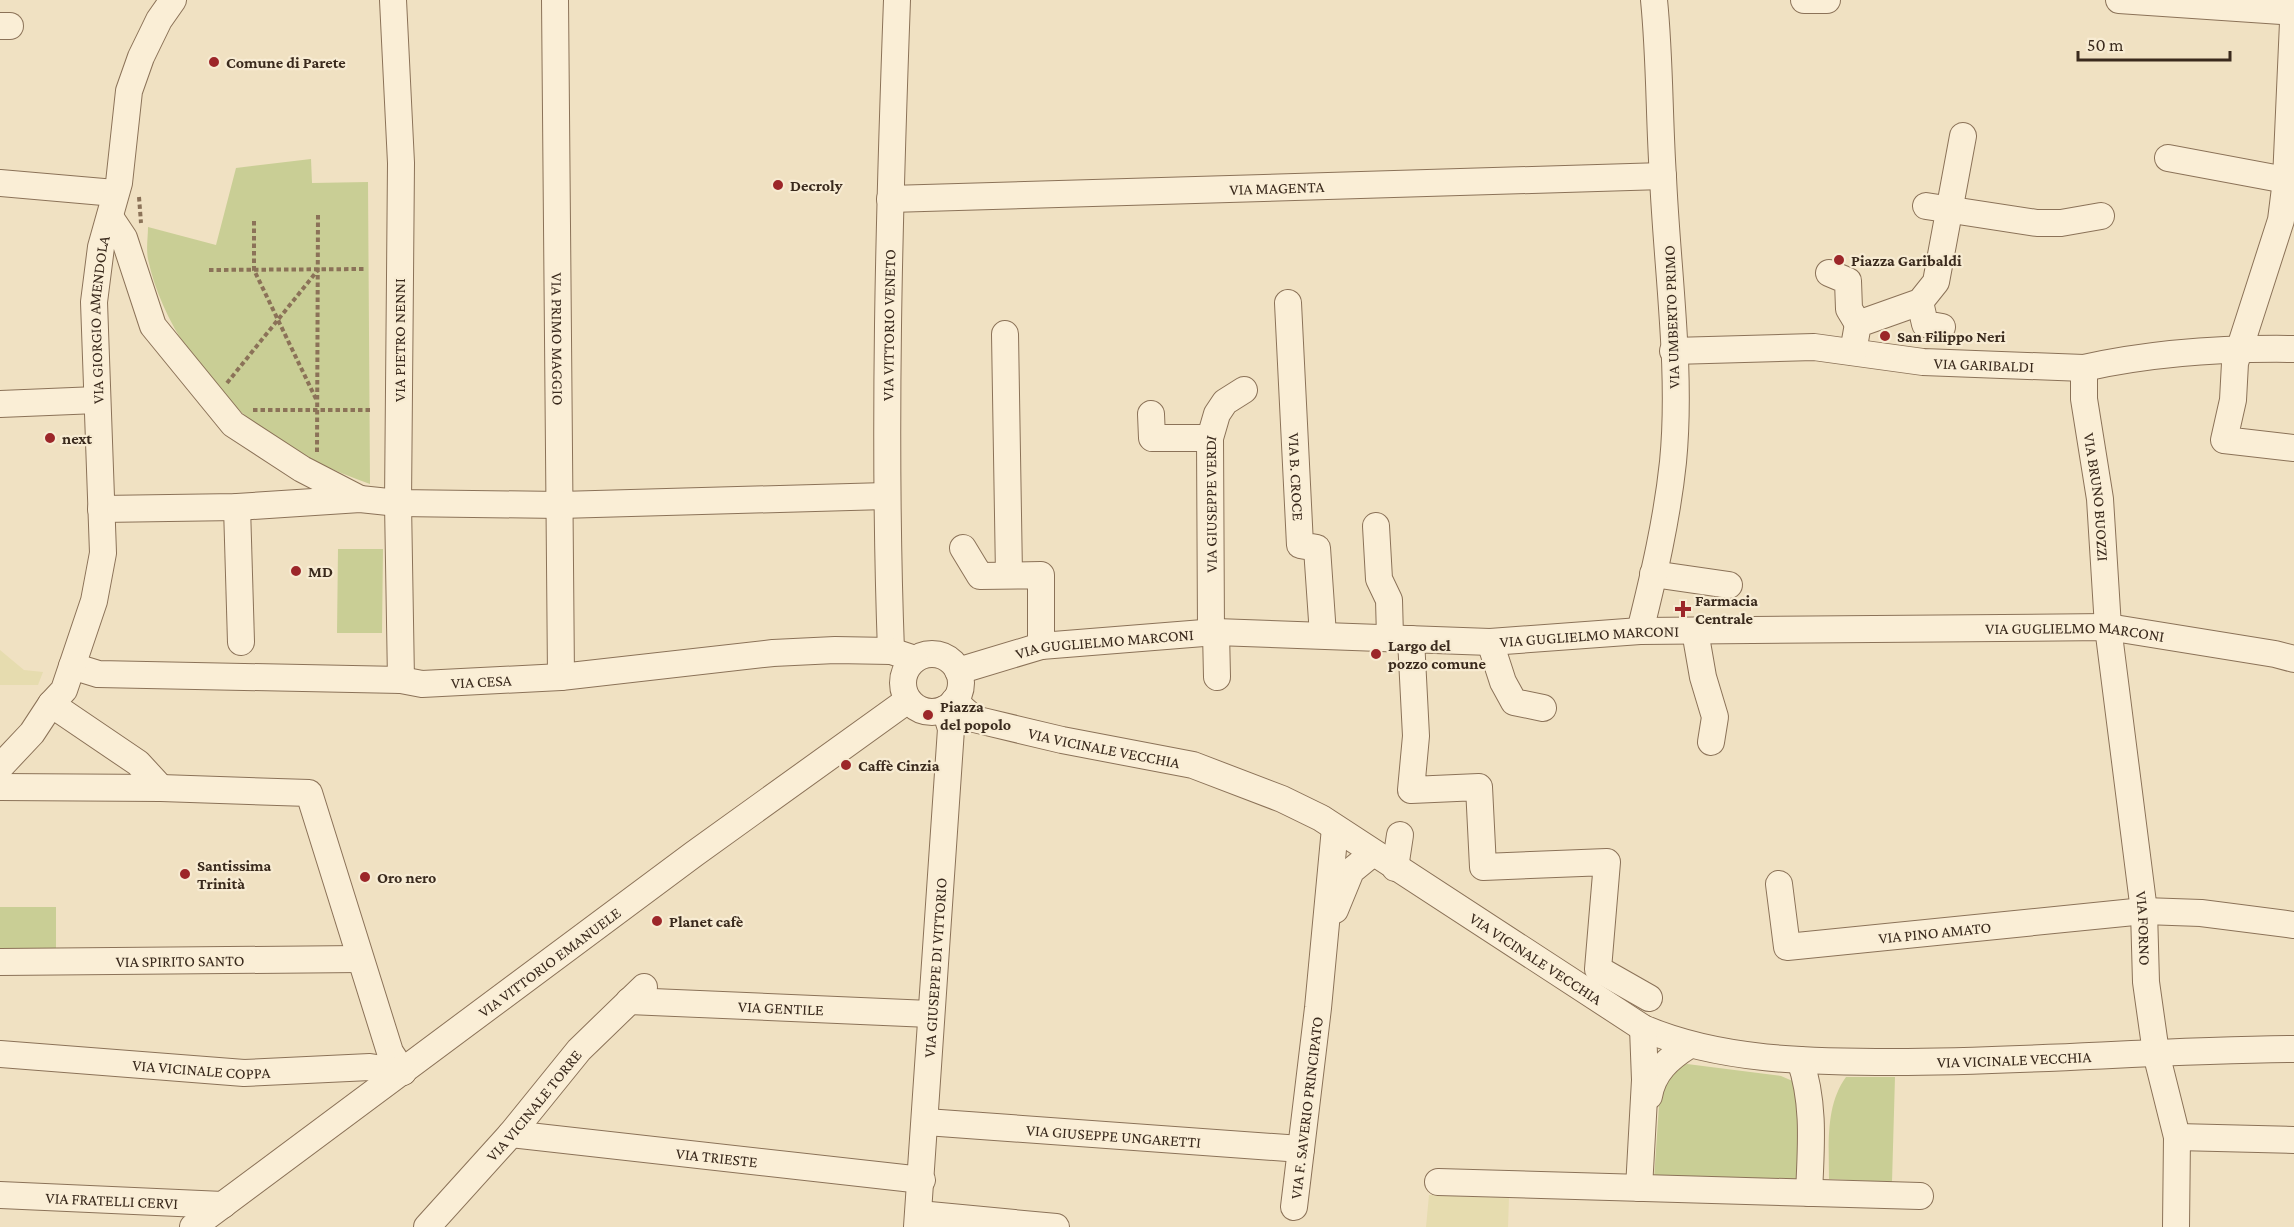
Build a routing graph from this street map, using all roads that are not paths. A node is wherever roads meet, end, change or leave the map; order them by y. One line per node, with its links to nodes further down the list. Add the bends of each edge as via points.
1 (173, 0): 17 (street, VIA GIORGIO AMENDOLA, via 141,57 129,91)
2 (393, 0): 40 (street, VIA PIETRO NENNI, via 401,163)
3 (555, 0): 41 (street, VIA PRIMO MAGGIO)
4 (897, 0): 16 (street, VIA VITTORIO VENETO)
5 (1654, 0): 13 (street, VIA UMBERTO PRIMO, via 1661,77)
6 (1804, 0): 7 (street)
7 (1827, 0)
8 (2119, 0): 10 (street)
9 (2294, 0): 10 (street)
10 (2294, 12): 14 (street)
11 (1963, 136): 18 (street)
12 (2168, 158): 14 (street)
13 (1662, 176): 16 (street, VIA MAGENTA); 29 (street, VIA UMBERTO PRIMO, via 1672,286)
14 (2286, 180): 20 (street)
15 (0, 183): 17 (street)
16 (890, 199): 38 (street, VIA VITTORIO VENETO)
17 (121, 201): 33 (street, VIA GIORGIO AMENDOLA, via 101,247 94,302); 39 (street, via 124,238 153,326 233,424 302,469)
18 (1937, 208): 19 (street, via 2037,223); 22 (street, via 1936,282)
19 (2101, 216)
20 (2287, 220): 27 (street)
21 (1829, 273): 24 (street, via 1848,281 1849,309)
22 (1920, 302): 24 (street); 25 (street, via 1925,324)
23 (1288, 303): 53 (street, VIA B. CROCE, via 1300,545 1317,548)
24 (1858, 324): 30 (street)
25 (1942, 327)
26 (1005, 333): 47 (street)
27 (2241, 348): 28 (street, VIA GARIBALDI); 31 (street, VIA GARIBALDI); 37 (street, via 2235,363 2233,400 2224,440)
28 (2294, 349)
29 (1673, 351): 30 (street, VIA GARIBALDI, via 1814,347); 46 (street, VIA UMBERTO PRIMO, via 1673,460)
30 (1853, 352): 31 (street, VIA GARIBALDI, via 1959,365)
31 (2084, 368): 49 (street, VIA BRUNO BUOZZI, via 2084,399 2100,499)
32 (1244, 390): 36 (street, VIA GIUSEPPE VERDI, via 1225,402)
33 (97, 400): 34 (street); 43 (street, VIA GIORGIO AMENDOLA)
34 (0, 404)
35 (1151, 414): 36 (street, via 1152,438)
36 (1210, 438): 52 (street, VIA GIUSEPPE VERDI)
37 (2294, 448)
38 (886, 496): 41 (street); 58 (street, VIA VITTORIO VENETO)
39 (360, 500): 40 (street); 42 (street)
40 (398, 503): 41 (street); 65 (street, VIA PIETRO NENNI)
41 (560, 505): 63 (street, VIA PRIMO MAGGIO)
42 (237, 507): 43 (street); 55 (street)
43 (101, 509): 61 (street, VIA GIORGIO AMENDOLA, via 103,553 96,591)
44 (1376, 526): 54 (street, via 1379,579)
45 (963, 549): 47 (street, via 980,576)
46 (1653, 574): 48 (street); 50 (street, VIA UMBERTO PRIMO)
47 (1009, 575): 57 (street, via 1041,575)
48 (1729, 585)
49 (2108, 627): 51 (street, VIA GUGLIELMO MARCONI); 60 (street, VIA GUGLIELMO MARCONI); 79 (street, VIA FORNO)
50 (1640, 631): 51 (street, VIA GUGLIELMO MARCONI); 56 (street, VIA GUGLIELMO MARCONI)
51 (1695, 631): 70 (street)
52 (1213, 632): 53 (street, VIA GUGLIELMO MARCONI); 57 (street, VIA GUGLIELMO MARCONI); 64 (street, VIA GIUSEPPE VERDI)
53 (1323, 635): 54 (street, VIA GUGLIELMO MARCONI)
54 (1401, 638): 56 (street, VIA GUGLIELMO MARCONI); 84 (street, via 1416,736 1411,790 1479,788 1483,867 1607,862 1598,969)
55 (241, 642)
56 (1490, 642): 69 (street, via 1514,702)
57 (1041, 646): 62 (street, VIA GUGLIELMO MARCONI)
58 (891, 651): 59 (street, VIA CESA); 63 (street, VIA CESA, via 773,653)
59 (915, 659): 62 (street, via 939,656); 66 (street, via 904,674)
60 (2294, 659)
61 (72, 666): 65 (street, VIA CESA, via 98,674); 67 (street, VIA GIORGIO AMENDOLA, via 64,690)
62 (958, 671): 68 (street, via 960,681)
63 (561, 677): 65 (street, VIA CESA, via 422,684)
64 (1217, 677)
65 (401, 680)
66 (908, 700): 68 (street, via 921,710 937,712); 94 (street, VIA VITTORIO EMANUELE)
67 (51, 704): 71 (street, VIA GIORGIO AMENDOLA, via 32,734); 73 (street, via 138,763)
68 (950, 705): 74 (street, VIA VICINALE VECCHIA, via 974,719 1193,765 1282,799); 86 (street, VIA GIUSEPPE DI VITTORIO)
69 (1543, 708)
70 (1718, 729)
71 (0, 767)
72 (0, 787): 73 (street)
73 (161, 788): 81 (street, via 309,793)
74 (1335, 828): 76 (street, VIA VICINALE VECCHIA); 85 (street)
75 (1400, 835): 77 (street)
76 (1372, 854): 77 (street, VIA VICINALE VECCHIA); 85 (street, via 1351,871 1334,915)
77 (1395, 868): 87 (street, VIA VICINALE VECCHIA)
78 (1779, 884): 79 (street, VIA PINO AMATO, via 1787,947)
79 (2144, 911): 80 (street, via 2201,913); 91 (street, VIA FORNO, via 2146,982)
80 (2294, 925)
81 (360, 959): 82 (street, VIA SPIRITO SANTO); 94 (street, via 390,1052)
82 (0, 962)
83 (637, 994): 86 (street, VIA GENTILE); 98 (street, VIA VICINALE TORRE, via 579,1050)
84 (1648, 998)
85 (1318, 1008): 101 (street, VIA F. SAVERIO PRINCIPATO)
86 (930, 1014): 95 (street, VIA GIUSEPPE DI VITTORIO)
87 (1643, 1028): 88 (street, VIA VICINALE VECCHIA); 96 (street)
88 (1688, 1046): 92 (street, VIA VICINALE VECCHIA); 96 (street, via 1669,1058 1651,1082)
89 (2294, 1049): 91 (street, VIA VICINALE VECCHIA)
90 (0, 1053): 94 (street, VIA VICINALE COPPA, via 244,1073 370,1067)
91 (2156, 1053): 93 (street, VIA VICINALE VECCHIA, via 1967,1062); 99 (street, VIA FORNO)
92 (1800, 1060): 93 (street, VIA VICINALE VECCHIA); 97 (street)
93 (1837, 1062): 97 (street, via 1827,1079)
94 (403, 1072): 108 (street, VIA VITTORIO EMANUELE)
95 (926, 1122): 101 (street, VIA GIUSEPPE UNGARETTI); 102 (street, VIA GIUSEPPE DI VITTORIO)
96 (1644, 1125): 104 (street)
97 (1812, 1127): 105 (street)
98 (511, 1134): 102 (street, VIA TRIESTE); 112 (street, VIA VICINALE TORRE)
99 (2177, 1137): 100 (street); 114 (street, VIA FORNO)
100 (2294, 1140)
101 (1301, 1149): 109 (street, VIA F. SAVERIO PRINCIPATO)
102 (922, 1180): 110 (street, VIA GIUSEPPE DI VITTORIO)
103 (1438, 1182): 104 (street)
104 (1639, 1188): 105 (street)
105 (1809, 1193): 107 (street)
106 (0, 1196): 108 (street, VIA FRATELLI CERVI)
107 (1920, 1196)
108 (224, 1205): 111 (street, VIA VITTORIO EMANUELE)
109 (1294, 1207)
110 (918, 1221): 113 (street)
111 (193, 1227)
112 (427, 1227)
113 (1056, 1227)
114 (2176, 1227)

